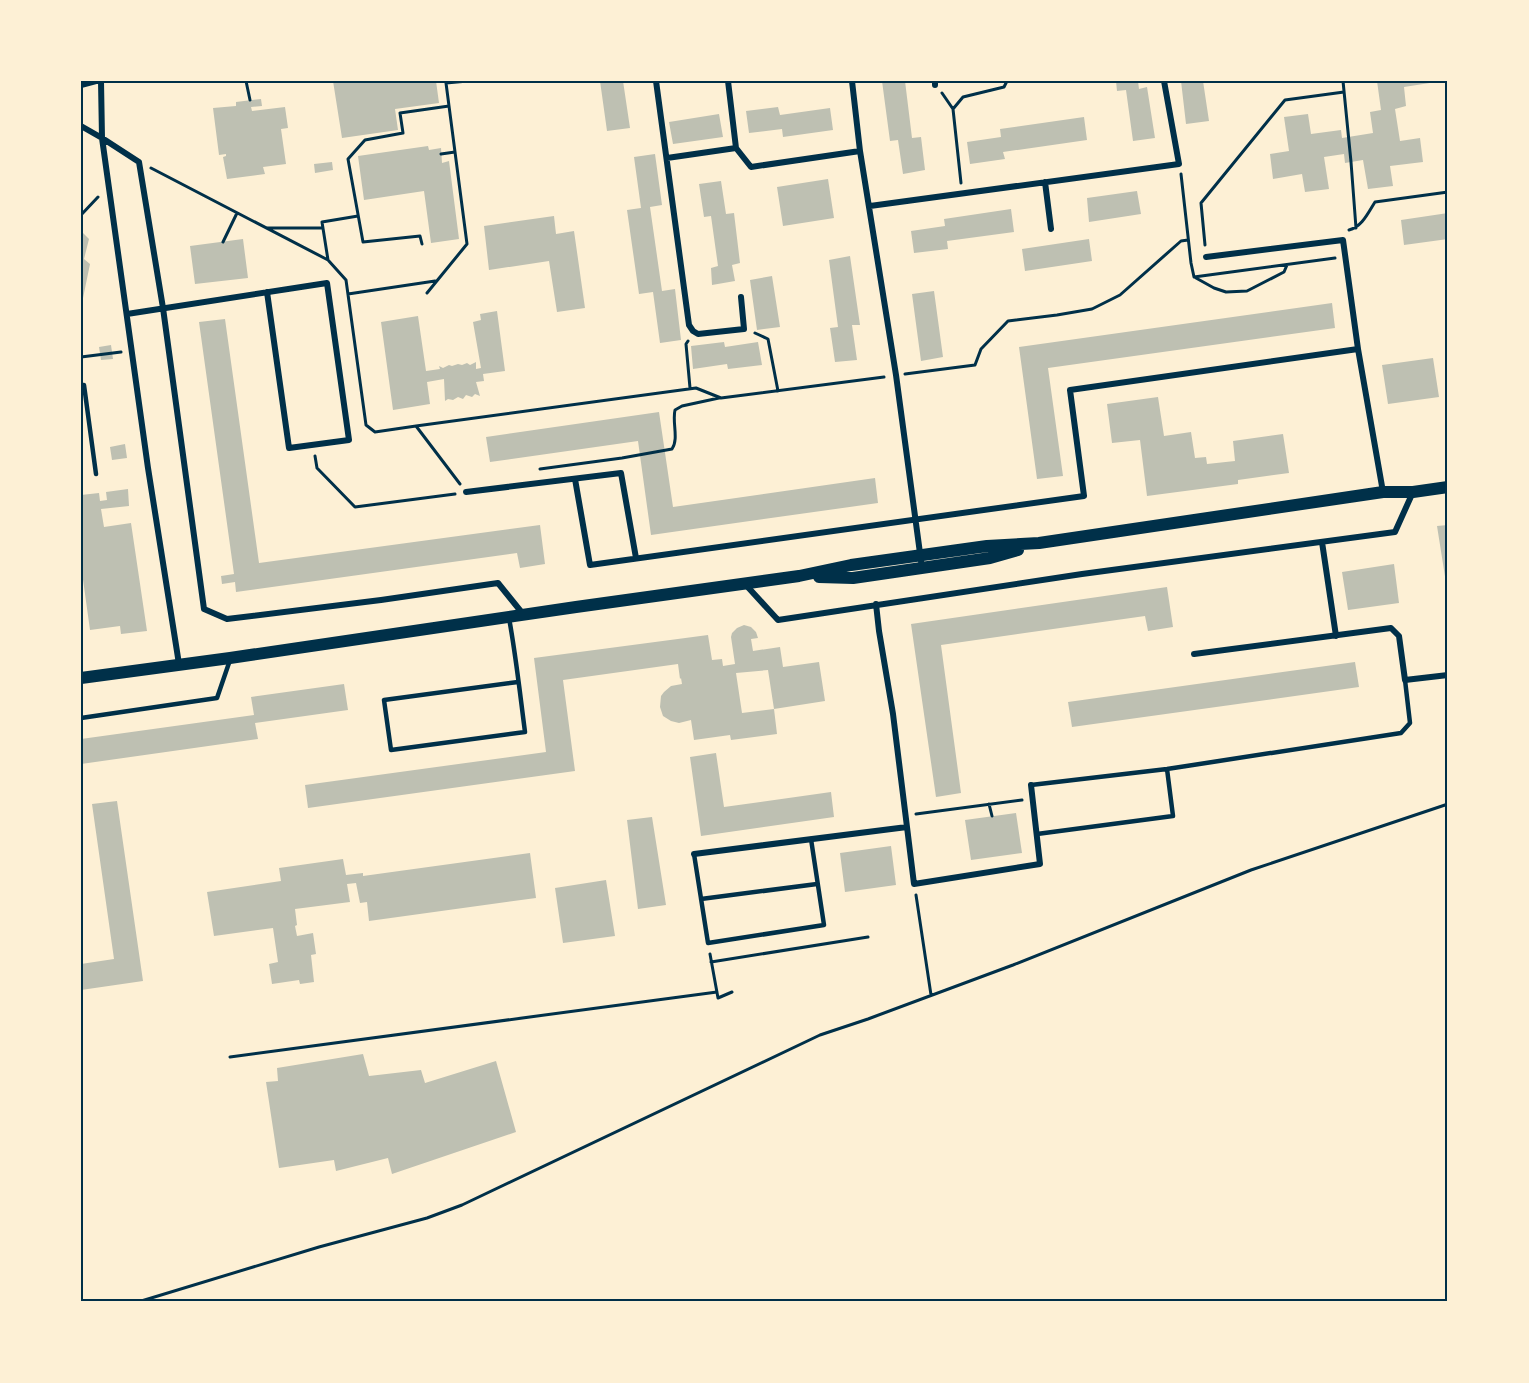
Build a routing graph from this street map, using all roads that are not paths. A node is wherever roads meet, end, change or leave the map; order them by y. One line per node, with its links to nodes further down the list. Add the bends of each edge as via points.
1 (96, 81): 7 (street)
2 (101, 81): 9 (street)
3 (656, 81): 12 (street)
4 (728, 81): 10 (street)
5 (852, 81): 11 (street)
6 (1164, 81): 13 (street, via 1179,164)
7 (81, 85)
8 (81, 126): 9 (street)
9 (102, 138): 19 (street, via 139,162); 20 (street)
10 (736, 148): 11 (street, via 752,167); 12 (street)
11 (860, 151): 14 (street)
12 (667, 158): 18 (street, via 689,325 698,334 744,329)
13 (1045, 182): 14 (street); 15 (street)
14 (870, 206): 29 (street)
15 (1051, 229)
16 (1206, 257): 21 (street, via 1343,240)
17 (267, 292): 17 (street, via 327,283 349,440 289,448); 19 (street)
18 (741, 297)
19 (163, 308): 20 (street); 35 (street, via 204,609 227,619 498,583)
20 (127, 314): 40 (street)
21 (1358, 350): 27 (street); 29 (street, via 1070,390 1084,496)
22 (81, 386): 23 (lane, via 84,385)
23 (96, 474)
24 (575, 479): 26 (street); 31 (street, via 621,473); 31 (street, via 590,565)
25 (1448, 487): 28 (main road)
26 (466, 492)
27 (1383, 492): 28 (main road); 32 (main road, via 1039,543 987,546)
28 (1413, 492): 30 (street, via 1395,532)
29 (915, 519): 31 (street); 32 (street)
30 (1322, 542): 34 (street); 37 (street)
31 (636, 558)
32 (921, 562): 33 (main road, via 853,578 799,576)
33 (745, 584): 34 (street, via 778,620); 35 (main road)
34 (876, 604): 48 (street)
35 (524, 615): 36 (main road)
36 (509, 617): 39 (main road); 44 (lane)
37 (1336, 636): 38 (street); 43 (street, via 1391,628 1399,636)
38 (1194, 654)
39 (231, 658): 40 (main road); 45 (lane, via 218,698)
40 (179, 665): 42 (main road)
41 (1448, 675): 43 (street)
42 (81, 678)
43 (1405, 680): 46 (lane, via 1410,723 1401,733)
44 (518, 682): 44 (lane, via 384,700 391,750 525,732)
45 (81, 718)
46 (1167, 769): 47 (lane); 49 (lane, via 1173,816)
47 (1031, 785): 49 (street)
48 (907, 827): 49 (street, via 914,884 1040,864); 50 (street)
49 (1037, 834)
50 (811, 839): 51 (street); 52 (lane)
51 (694, 854): 53 (lane)
52 (817, 884): 53 (lane); 53 (lane, via 824,926 708,943)
53 (702, 899)

